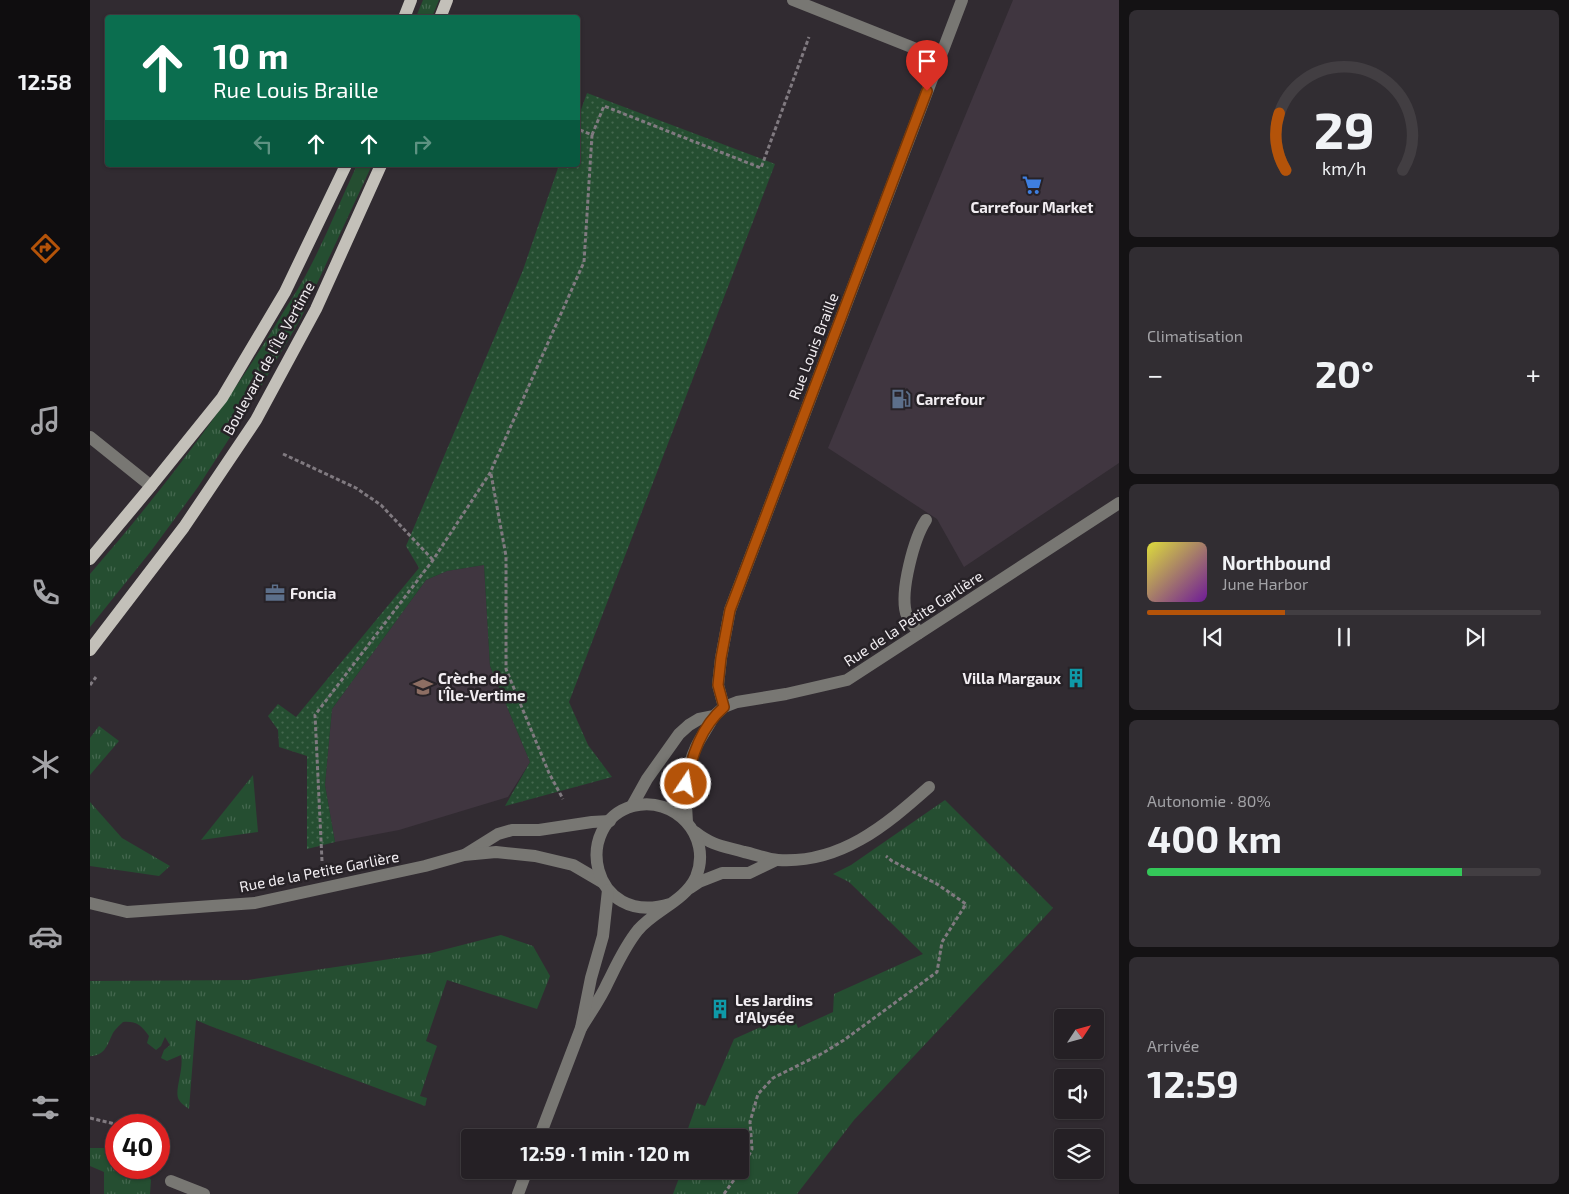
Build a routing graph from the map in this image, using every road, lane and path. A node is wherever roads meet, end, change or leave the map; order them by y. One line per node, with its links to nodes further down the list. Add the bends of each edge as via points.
1 (411, 0): 5 (main road)
2 (447, 0): 6 (main road)
3 (793, 0): 8 (street)
4 (962, 0): 8 (street, Rue Louis Braille)
5 (405, 15)
6 (441, 15)
7 (812, 28): 10 (path, via 761,168 604,106)
8 (939, 58): 23 (street, Rue Louis Braille, via 730,610 718,685)
9 (580, 130): 10 (path)
10 (592, 135): 15 (path, via 584,262)
11 (345, 167): 16 (main road, Boulevard de l'Île Vertime, via 285,292 222,398)
12 (380, 167): 22 (main road, Boulevard de l'Île Vertime, via 316,309 256,420 184,527)
13 (90, 437): 16 (street)
14 (284, 454): 20 (path, via 356,488 381,505)
15 (490, 473): 20 (path); 26 (path, via 506,556 506,669 549,773)
16 (151, 486): 19 (main road, Boulevard de l'Île Vertime)
17 (1119, 503): 21 (street, Rue de la Petite Garlière)
18 (926, 520): 21 (street, via 920,529 906,576 906,613)
19 (90, 559)
20 (433, 560): 33 (path, via 314,715)
21 (919, 633): 23 (street, Rue de la Petite Garlière, via 847,680)
22 (90, 650)
23 (724, 707): 24 (street, Rue de la Petite Garlière)
24 (714, 716): 27 (street, Rue de la Petite Garlière, via 700,719 679,734); 29 (street, via 695,748 686,784)
25 (929, 788): 30 (street, via 890,822)
26 (568, 806)
27 (632, 806): 28 (street); 29 (street, via 662,806 675,812)
28 (610, 821): 31 (street, Rue de la Petite Garlière, via 512,830 498,834); 34 (street, via 600,835 596,850 597,866)
29 (691, 827): 32 (street, via 708,843); 35 (street, via 699,845 700,860)
30 (865, 838): 32 (street, via 825,855); 46 (path, via 892,861 937,884 966,904 942,942 937,972 844,1040 773,1078 758,1094 750,1122 752,1149)
31 (464, 855): 34 (street, Rue de la Petite Garlière, via 496,852 534,856 573,865); 36 (street, Rue de la Petite Garlière, via 255,903 127,912)
32 (776, 860): 35 (street, via 749,873 722,872)
33 (322, 868)
34 (605, 886): 37 (street, via 617,898 637,907); 38 (street, via 603,936)
35 (689, 889): 37 (street)
36 (90, 903)
37 (670, 904): 38 (street, via 640,928 625,946 608,984)
38 (581, 1028): 41 (street)
39 (90, 1118): 40 (path)
40 (105, 1122)
41 (542, 1129)
42 (524, 1179): 45 (street)
43 (171, 1181): 44 (street)
44 (204, 1194)
45 (518, 1194)
46 (724, 1194)

